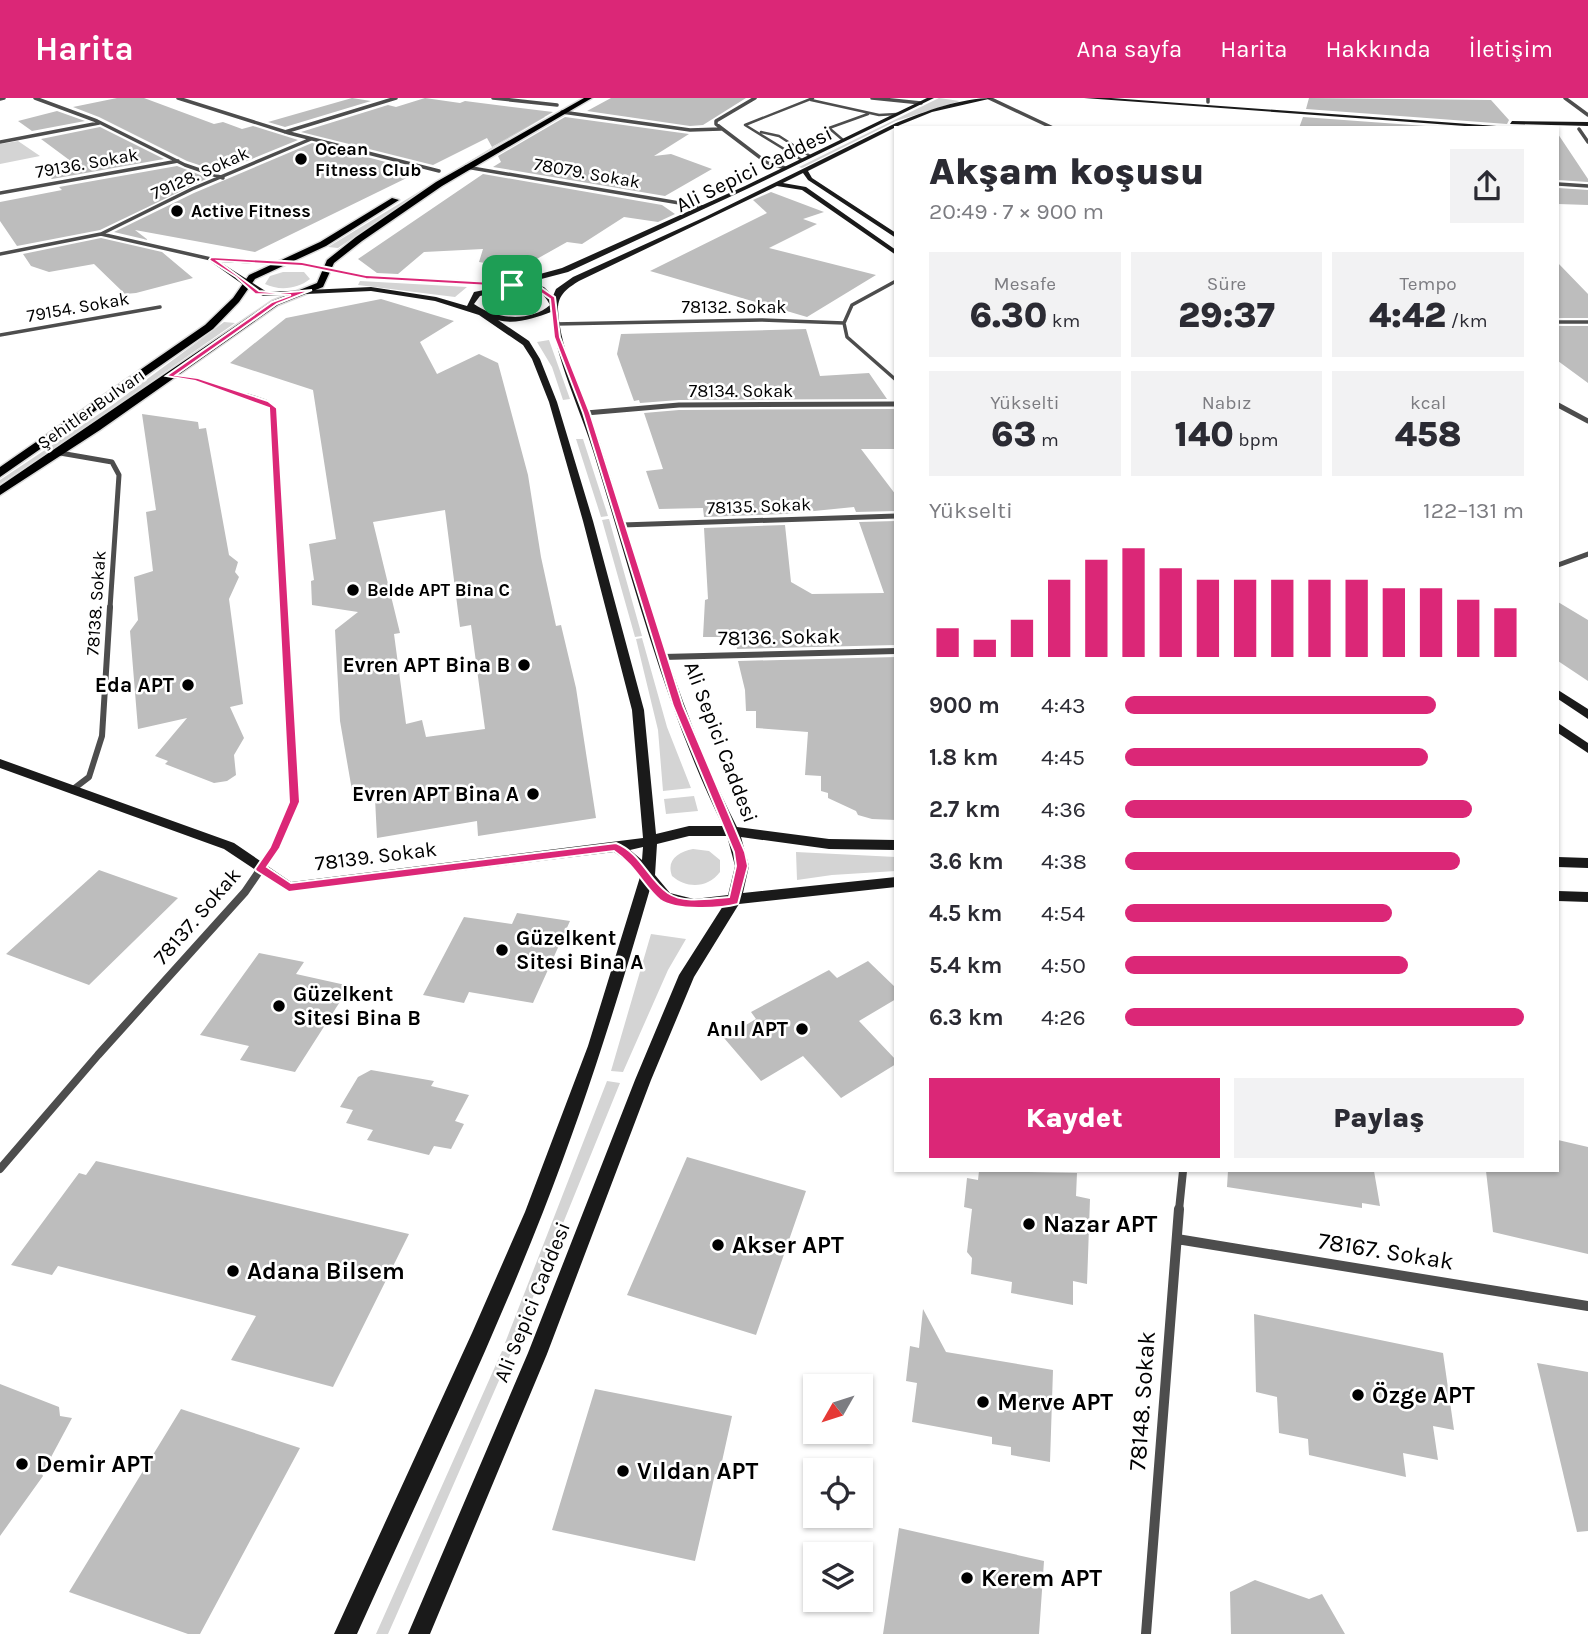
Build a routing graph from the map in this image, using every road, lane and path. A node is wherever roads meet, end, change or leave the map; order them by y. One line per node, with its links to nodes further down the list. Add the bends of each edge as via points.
1 (35, 98): 17 (street)
2 (54, 98): 17 (street)
3 (188, 98): 15 (street)
4 (396, 98): 35 (street)
5 (493, 98): 20 (street)
6 (570, 98): 20 (main road)
7 (589, 98): 20 (main road)
8 (755, 98): 32 (street, via 716,121)
9 (872, 98): 19 (street)
10 (931, 98): 19 (main road, Ali Sepici Caddesi)
11 (989, 98): 26 (main road, Ali Sepici Caddesi); 27 (street)
12 (1087, 98): 28 (main road)
13 (1158, 98): 18 (main road)
14 (1565, 98): 23 (street)
15 (180, 99): 35 (street)
16 (811, 99): 21 (lane); 34 (lane, via 746,123)
17 (40, 100): 25 (street)
18 (1208, 100): 29 (main road)
19 (921, 103): 22 (main road, Ali Sepici Caddesi)
20 (560, 108): 24 (main road); 32 (street, via 690,130); 44 (main road)
21 (874, 114): 22 (lane); 37 (lane, via 829,128)
22 (897, 114): 37 (main road, Ali Sepici Caddesi)
23 (1588, 115)
24 (537, 116)
25 (100, 123): 38 (street); 42 (street)
26 (896, 126)
27 (1049, 126)
28 (1492, 126)
29 (1588, 126): 33 (main road)
30 (894, 127): 46 (main road, Ali Sepici Caddesi)
31 (1559, 128): 33 (main road)
32 (721, 129): 45 (street, via 766,162)
33 (1579, 129): 39 (street)
34 (754, 130): 40 (lane, via 779,136); 41 (lane)
35 (284, 132): 36 (street)
36 (311, 139): 47 (street); 48 (street, 79128. Sokak)
37 (843, 140): 40 (main road, Ali Sepici Caddesi)
38 (0, 142)
39 (1588, 142)
40 (810, 156): 41 (main road, Ali Sepici Caddesi)
41 (802, 160): 45 (main road, Ali Sepici Caddesi)
42 (178, 162): 48 (street); 52 (street, 79136. Sokak)
43 (450, 165): 47 (main road)
44 (466, 167): 54 (street, 78079. Sokak); 61 (main road, via 359,239)
45 (785, 168): 54 (main road, Ali Sepici Caddesi)
46 (805, 171): 49 (main road, Ali Sepici Caddesi); 56 (main road, via 810,179)
47 (435, 174)
48 (223, 178): 55 (street, 79128. Sokak)
49 (778, 184): 57 (main road, via 804,188); 66 (main road, Ali Sepici Caddesi, via 576,279 559,291)
50 (1559, 184): 51 (street)
51 (1588, 186)
52 (0, 193)
53 (400, 196): 60 (main road, via 323,244)
54 (703, 207): 64 (main road, Ali Sepici Caddesi, via 565,270)
55 (101, 234): 58 (street); 59 (street)
56 (894, 235)
57 (894, 252)
58 (0, 254)
59 (211, 259): 60 (main road); 63 (main road)
60 (280, 264): 61 (main road); 63 (main road, Şehitler Bulvarı, via 259,272)
61 (326, 270): 64 (main road, via 366,277); 65 (main road, via 324,281)
62 (894, 282): 71 (street, via 852,305)
63 (248, 285): 65 (main road, via 266,294); 81 (main road, Şehitler Bulvarı, via 219,319 192,340)
64 (512, 285): 66 (main road, via 540,289); 68 (main road, Ali Sepici Caddesi, via 477,295 470,306)
65 (309, 290): 68 (main road, via 404,293); 74 (main road, Şehitler Bulvarı, via 275,303)
66 (554, 305): 68 (main road, via 515,319); 72 (main road, Ali Sepici Caddesi)
67 (160, 307): 73 (street, 79154. Sokak)
68 (479, 313): 96 (main road, Ali Sepici Caddesi, via 526,343 553,402 638,710)
69 (1559, 322): 70 (street)
70 (1588, 322)
71 (844, 323): 72 (street, 78132. Sokak); 75 (street, via 846,337)
72 (555, 324): 78 (main road, Ali Sepici Caddesi)
73 (0, 335)
74 (170, 376): 80 (main road, Şehitler Bulvarı); 101 (street, 78137. Sokak, via 196,379 273,408 295,802 275,848)
75 (894, 378)
76 (894, 404): 78 (street, 78134. Sokak, via 679,405)
77 (1559, 406): 79 (street)
78 (586, 413): 84 (main road, Ali Sepici Caddesi)
79 (1588, 421)
80 (60, 453): 82 (main road, Şehitler Bulvarı); 94 (street, 78138. Sokak, via 112,462 119,475 102,736 89,777)
81 (0, 474)
82 (0, 491)
83 (894, 516): 84 (street, 78135. Sokak)
84 (622, 525): 88 (main road, Ali Sepici Caddesi)
85 (1588, 554): 86 (street)
86 (1559, 565)
87 (894, 651): 88 (street, 78136. Sokak)
88 (663, 657): 95 (main road, Ali Sepici Caddesi, via 710,787)
89 (1559, 695): 90 (main road)
90 (1588, 715)
91 (1559, 728): 92 (main road)
92 (1588, 749)
93 (0, 764): 94 (main road, 78139. Sokak)
94 (72, 790): 101 (main road, 78139. Sokak, via 229,846)
95 (732, 831): 96 (main road, via 689,831); 97 (main road, via 829,844); 106 (main road, Ali Sepici Caddesi, via 742,866)
96 (650, 841): 98 (main road, 78139. Sokak); 102 (main road, Ali Sepici Caddesi)
97 (894, 845)
98 (616, 847): 101 (main road, 78139. Sokak, via 289,887); 102 (main road)
99 (1559, 862): 100 (main road)
100 (1588, 863)
101 (260, 869): 107 (street, 78137. Sokak, via 245,892)
102 (648, 874): 106 (main road, via 665,897 694,904); 111 (main road, Ali Sepici Caddesi, via 596,1046 534,1212)
103 (894, 882): 106 (main road)
104 (1559, 896): 105 (main road)
105 (1588, 897)
106 (734, 901): 112 (main road, Ali Sepici Caddesi, via 687,975 537,1354)
107 (0, 1169)
108 (1183, 1172): 109 (street, 78148. Sokak)
109 (1177, 1239): 110 (street, 78167. Sokak); 113 (street, 78148. Sokak)
110 (1588, 1306)
111 (345, 1634)
112 (419, 1634)
113 (1146, 1634)

